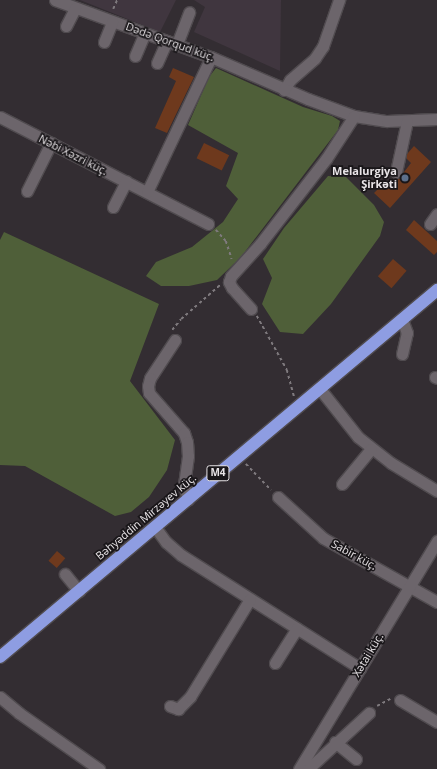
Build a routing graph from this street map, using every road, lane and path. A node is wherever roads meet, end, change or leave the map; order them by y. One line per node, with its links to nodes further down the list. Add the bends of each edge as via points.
1 (55, 0): 3 (street, Dədə Qorqud küç.)
2 (339, 0): 13 (street, via 323,46 315,58 290,80)
3 (75, 8): 5 (street, Dədə Qorqud küç.); 6 (street)
4 (189, 12): 9 (street)
5 (112, 22): 7 (street, Dədə Qorqud küç.); 8 (street)
6 (66, 26)
7 (145, 33): 9 (street, Dədə Qorqud küç.); 10 (street)
8 (104, 42)
9 (172, 43): 11 (street, Dədə Qorqud küç.); 12 (street)
10 (135, 56)
11 (211, 57): 13 (street, Dədə Qorqud küç.); 22 (street)
12 (157, 63)
13 (284, 90): 14 (street, Dədə Qorqud küç.)
14 (354, 116): 17 (street, Dədə Qorqud küç.); 27 (street, via 326,159)
15 (0, 118): 18 (street, Nəbi Xəzri küç.)
16 (437, 119): 17 (street, Dədə Qorqud küç.)
17 (407, 121): 19 (street)
18 (51, 143): 20 (street, Nəbi Xəzri küç.); 21 (street)
19 (396, 172)
20 (126, 181): 22 (street, Nəbi Xəzri küç.); 23 (street)
21 (27, 191)
22 (147, 192): 25 (street, Nəbi Xəzri küç.)
23 (113, 207)
24 (437, 214): 26 (street)
25 (208, 224): 27 (path, via 226,241)
26 (430, 224)
27 (236, 270): 28 (street)
28 (229, 282): 30 (street); 32 (path, via 222,284 181,319 171,332)
29 (437, 290): 31 (highway, Bəhyəddin Mirzəyev küç. / M4)
30 (251, 309): 35 (path, via 263,325 287,370 293,396)
31 (402, 319): 33 (street, via 407,334); 34 (highway, Bəhyəddin Mirzəyev küç. / M4)
32 (174, 342): 41 (street, via 150,378 148,386 149,394 184,433 188,456 184,485)
33 (402, 354)
34 (320, 389): 35 (highway, Bəhyəddin Mirzəyev küç. / M4); 36 (street, via 350,429)
35 (300, 405): 37 (highway, Bəhyəddin Mirzəyev küç. / M4)
36 (372, 449): 38 (street); 39 (street)
37 (238, 456): 40 (path); 41 (highway, Bəhyəddin Mirzəyev küç. / M4)
38 (342, 484)
39 (437, 490)
40 (278, 497): 45 (street, Sabir küç., via 322,538)
41 (188, 498): 42 (highway, Bəhyəddin Mirzəyev küç. / M4)
42 (155, 527): 46 (highway, Bəhyəddin Mirzəyev küç. / M4); 47 (street, via 177,552)
43 (437, 541): 45 (street, Xətai küç.)
44 (65, 574): 46 (street)
45 (410, 586): 48 (street, Sabir küç.); 52 (street, Xətai küç.)
46 (79, 591): 50 (highway, Bəhyəddin Mirzəyev küç. / M4)
47 (250, 599): 49 (street); 55 (street, via 190,697 178,709)
48 (437, 602)
49 (297, 628): 51 (street); 52 (street)
50 (0, 657)
51 (275, 663)
52 (360, 668): 61 (street, Xətai küç.)
53 (0, 697): 60 (street, via 25,718)
54 (400, 700): 56 (path, via 385,700); 57 (street)
55 (170, 706)
56 (369, 712): 58 (street)
57 (437, 722)
58 (334, 742): 59 (street); 61 (street)
59 (356, 759)
60 (99, 769)
61 (303, 769)

